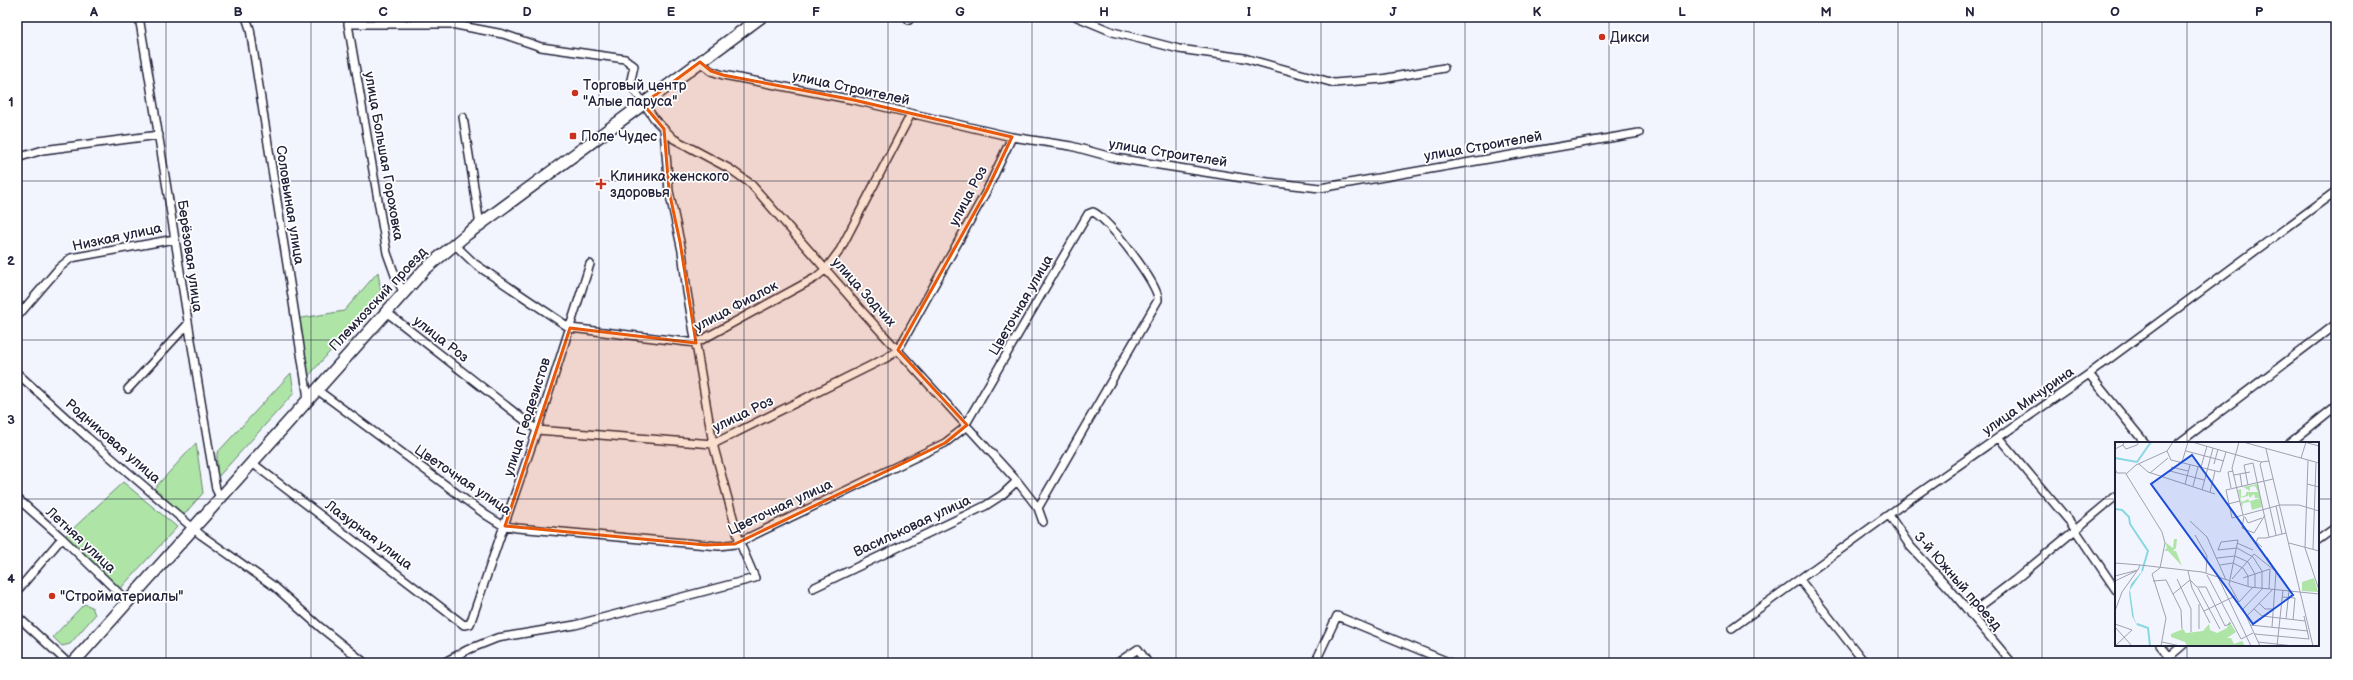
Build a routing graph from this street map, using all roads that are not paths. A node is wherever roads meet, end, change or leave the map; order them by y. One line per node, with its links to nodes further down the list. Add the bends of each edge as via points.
1 (139, 17): 13 (street, Берёзовая улица)
2 (246, 17): 34 (street, Соловьиная улица)
3 (762, 17): 6 (main road, Племхозский проезд)
4 (1077, 17): 7 (street, via 1113,32 1179,49 1244,58 1334,83 1382,79)
5 (451, 21): 8 (street, улица Зодчих, via 541,47 625,59 634,66 630,84); 22 (street, улица Большая Гороховка, via 348,24 387,253)
6 (700, 62): 8 (main road, Племхозский проезд); 9 (street, улица Строителей, via 710,71 723,75 854,100)
7 (1444, 68)
8 (643, 104): 11 (street, улица Зодчих); 17 (main road, Племхозский проезд)
9 (911, 114): 14 (street, улица Строителей); 21 (street, улица Фиалок, via 840,250)
10 (464, 117): 17 (street)
11 (664, 129): 21 (street, улица Зодчих, via 683,145 747,181); 28 (street, via 669,191)
12 (1639, 133): 14 (street, улица Строителей, via 1320,188 1155,166 1107,157 1071,146)
13 (159, 135): 15 (street, via 43,150); 18 (street, Берёзовая улица)
14 (1012, 137): 29 (street, улица Роз, via 987,190)
15 (17, 158)
16 (2336, 191): 31 (street, улица Мичурина)
17 (480, 225): 19 (main road, Племхозский проезд)
18 (175, 239): 24 (street, Низкая улица, via 71,258 59,268); 26 (street, Берёзовая улица)
19 (454, 244): 22 (main road, Племхозский проезд); 27 (street, улица Фиалок, via 475,264)
20 (590, 264): 27 (street, улица Геодезистов)
21 (826, 269): 28 (street, улица Фиалок, via 788,294); 29 (street, улица Зодчих)
22 (403, 291): 23 (main road, Племхозский проезд)
23 (385, 311): 33 (main road, Племхозский проезд); 37 (street, улица Роз)
24 (17, 317)
25 (2336, 324): 40 (street)
26 (187, 325): 32 (street); 45 (street, Берёзовая улица, via 216,489)
27 (570, 328): 28 (street, улица Фиалок); 37 (street, улица Геодезистов)
28 (696, 343): 42 (street)
29 (898, 350): 36 (street, улица Зодчих); 42 (street, улица Роз)
30 (17, 373): 53 (street, Родниковая улица)
31 (2089, 374): 38 (street, улица Мичурина); 39 (street)
32 (128, 389)
33 (316, 389): 34 (main road, Племхозский проезд); 51 (street, Цветочная улица, via 486,515)
34 (308, 398): 43 (main road, Племхозский проезд)
35 (2336, 406): 41 (street)
36 (967, 425): 44 (street, улица Зодчих); 48 (street, Цветочная улица, via 1088,214 1097,214 1124,242 1157,291 1158,300); 57 (street, Цветочная улица, via 945,443)
37 (537, 430): 42 (street, улица Роз); 51 (street, улица Геодезистов)
38 (1999, 438): 49 (street, улица Мичурина); 54 (street)
39 (2144, 442)
40 (2180, 442)
41 (2291, 442)
42 (713, 444): 57 (street)
43 (251, 462): 45 (main road, Племхозский проезд); 65 (street, Лазурная улица, via 464,625)
44 (1017, 481): 48 (street, улица Зодчих); 59 (street, Васильковая улица, via 985,506)
45 (220, 497): 53 (main road, Племхозский проезд)
46 (2115, 497): 54 (street)
47 (17, 498): 55 (street, Летняя улица)
48 (1038, 508): 50 (street, улица Зодчих)
49 (1889, 515): 58 (street, улица Мичурина); 63 (street, 3-й Южный проезд, via 1910,546)
50 (1043, 522)
51 (505, 526): 57 (street, Цветочная улица, via 719,546); 65 (street, улица Геодезистов)
52 (2336, 526): 56 (street)
53 (193, 527): 62 (main road, Племхозский проезд); 72 (street, Родниковая улица, via 275,587 323,630)
54 (2075, 530): 60 (street); 63 (street)
55 (62, 538): 61 (street); 62 (street, Летняя улица)
56 (2319, 539)
57 (740, 543): 73 (street, via 755,578 570,626 497,638)
58 (1800, 580): 66 (street, улица Мичурина); 78 (street)
59 (813, 588)
60 (2115, 589)
61 (17, 591)
62 (127, 601): 71 (main road, Племхозский проезд)
63 (1970, 614): 79 (street, 3-й Южный проезд)
64 (17, 616): 70 (street)
65 (472, 623)
66 (1732, 628)
67 (2161, 646): 69 (street)
68 (2182, 646): 69 (street)
69 (2169, 656): 80 (street)
70 (68, 663)
71 (73, 663)
72 (366, 663)
73 (443, 663)
74 (1117, 663): 75 (street, via 1138,649)
75 (1148, 663)
76 (1315, 663): 77 (street, via 1337,616)
77 (1451, 663)
78 (1865, 663)
79 (2012, 663)
80 (2162, 663)

